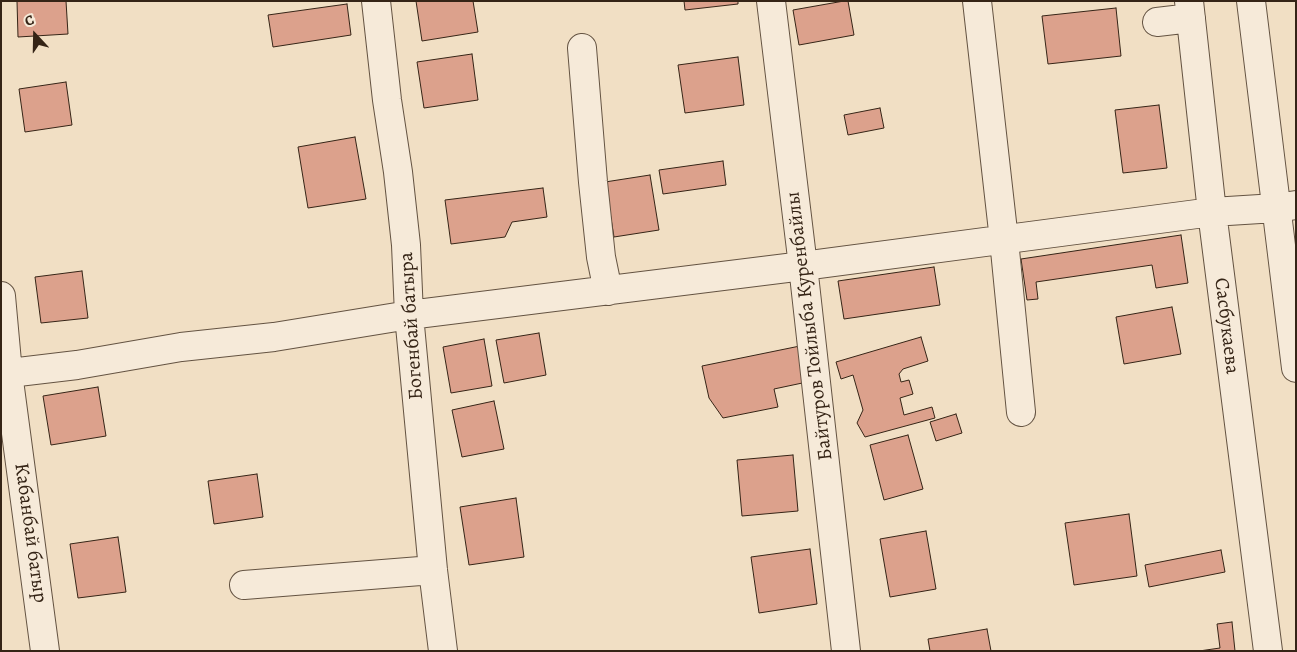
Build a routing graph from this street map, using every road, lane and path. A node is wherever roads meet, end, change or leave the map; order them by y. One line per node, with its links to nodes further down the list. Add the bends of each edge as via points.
1 (376, 1): 14 (street, Богенбай батыра, via 406,245)
2 (771, 1): 11 (street, Байтуров Тойлыба Куренбайлы)
3 (976, 1): 10 (street)
4 (1251, 1): 8 (street)
5 (1190, 9): 6 (street); 9 (street, Сасбукаева)
6 (1158, 22)
7 (582, 48): 12 (street, via 594,192)
8 (1286, 207): 9 (street); 15 (street)
9 (1212, 212): 10 (street); 23 (street, Сасбукаева)
10 (1004, 240): 11 (street); 17 (street)
11 (803, 266): 12 (street); 22 (street, Байтуров Тойлыба Куренбайлы)
12 (608, 291): 14 (street)
13 (1, 296): 16 (street, Кабанбай батыр)
14 (409, 315): 16 (street); 18 (street, Богенбай батыра)
15 (1296, 368)
16 (5, 374): 20 (street, Кабанбай батыр)
17 (1021, 412)
18 (433, 570): 19 (street); 21 (street, Богенбай батыра)
19 (244, 585)
20 (46, 651)
21 (443, 651)
22 (846, 651)
23 (1268, 651)

